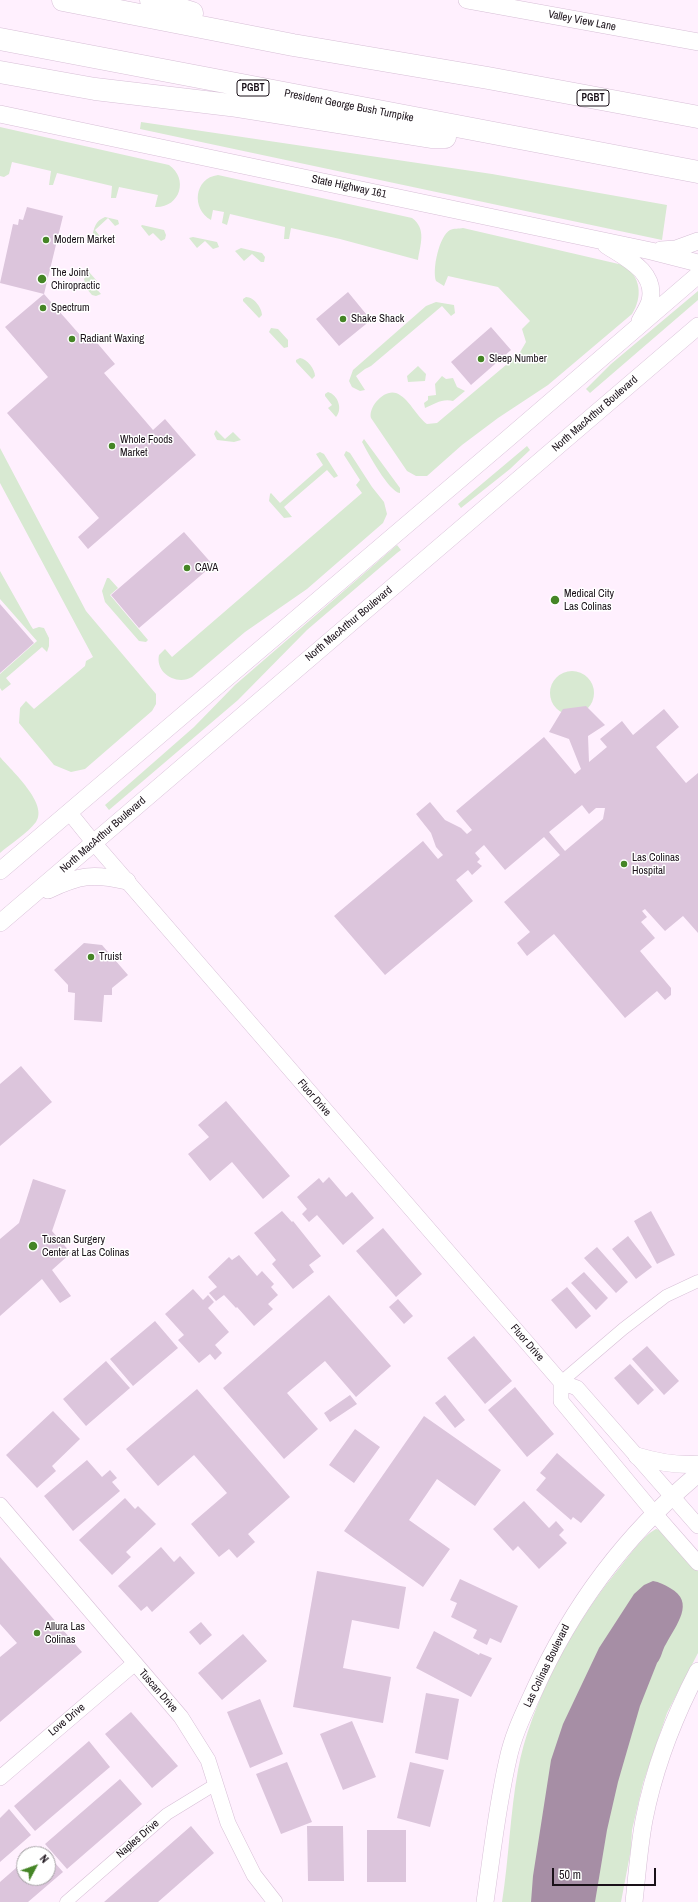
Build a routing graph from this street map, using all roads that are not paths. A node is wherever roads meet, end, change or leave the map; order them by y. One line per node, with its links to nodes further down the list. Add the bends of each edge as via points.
1 (63, 0): 6 (highway, PGBT)
2 (151, 0): 6 (highway)
3 (467, 0): 5 (main road, Valley View Lane)
4 (0, 39): 10 (highway, President George Bush Turnpike / PGBT)
5 (698, 42)
6 (293, 45): 9 (highway, PGBT)
7 (0, 72): 10 (highway, via 95,89 230,105 431,137)
8 (0, 114): 12 (main road, State Highway 161)
9 (698, 117)
10 (506, 136): 11 (highway, President George Bush Turnpike / PGBT)
11 (698, 172)
12 (595, 239): 14 (main road, State Highway 161); 18 (main road, via 642,269 648,277 650,301)
13 (698, 241): 14 (main road, via 676,249)
14 (651, 251): 15 (main road, State Highway 161)
15 (698, 263)
16 (698, 275): 18 (main road)
17 (698, 326): 20 (main road, North MacArthur Boulevard)
18 (636, 328): 19 (main road)
19 (69, 812): 20 (street, Fluor Drive); 21 (main road)
20 (94, 843): 22 (street, Fluor Drive); 23 (main road, North MacArthur Boulevard)
21 (0, 871)
22 (127, 882): 23 (main road, via 87,876 71,879); 26 (street, Fluor Drive)
23 (29, 898): 24 (main road, North MacArthur Boulevard)
24 (0, 923)
25 (694, 1283): 26 (street, via 666,1296)
26 (561, 1382): 27 (street, Fluor Drive, via 577,1388); 32 (street, via 561,1401)
27 (637, 1456): 28 (main road, via 660,1463); 30 (street, Fluor Drive)
28 (698, 1464)
29 (698, 1474): 30 (main road, Las Colinas Boulevard)
30 (673, 1496): 32 (main road, Las Colinas Boulevard); 33 (street, Fluor Drive)
31 (0, 1505): 35 (street, Tuscan Drive)
32 (655, 1514): 34 (street); 39 (main road, Las Colinas Boulevard, via 623,1548 583,1599 561,1635 520,1721 508,1758)
33 (698, 1526)
34 (698, 1563)
35 (135, 1663): 37 (street, Love Drive); 38 (street, Tuscan Drive, via 181,1717 208,1760)
36 (698, 1671): 42 (main road, via 675,1720 652,1788 644,1822)
37 (0, 1778)
38 (216, 1784): 40 (street, Naples Drive, via 168,1814); 41 (street, Tuscan Drive, via 231,1829 254,1875)
39 (485, 1900)
40 (66, 1902)
41 (275, 1902)
42 (634, 1902)

